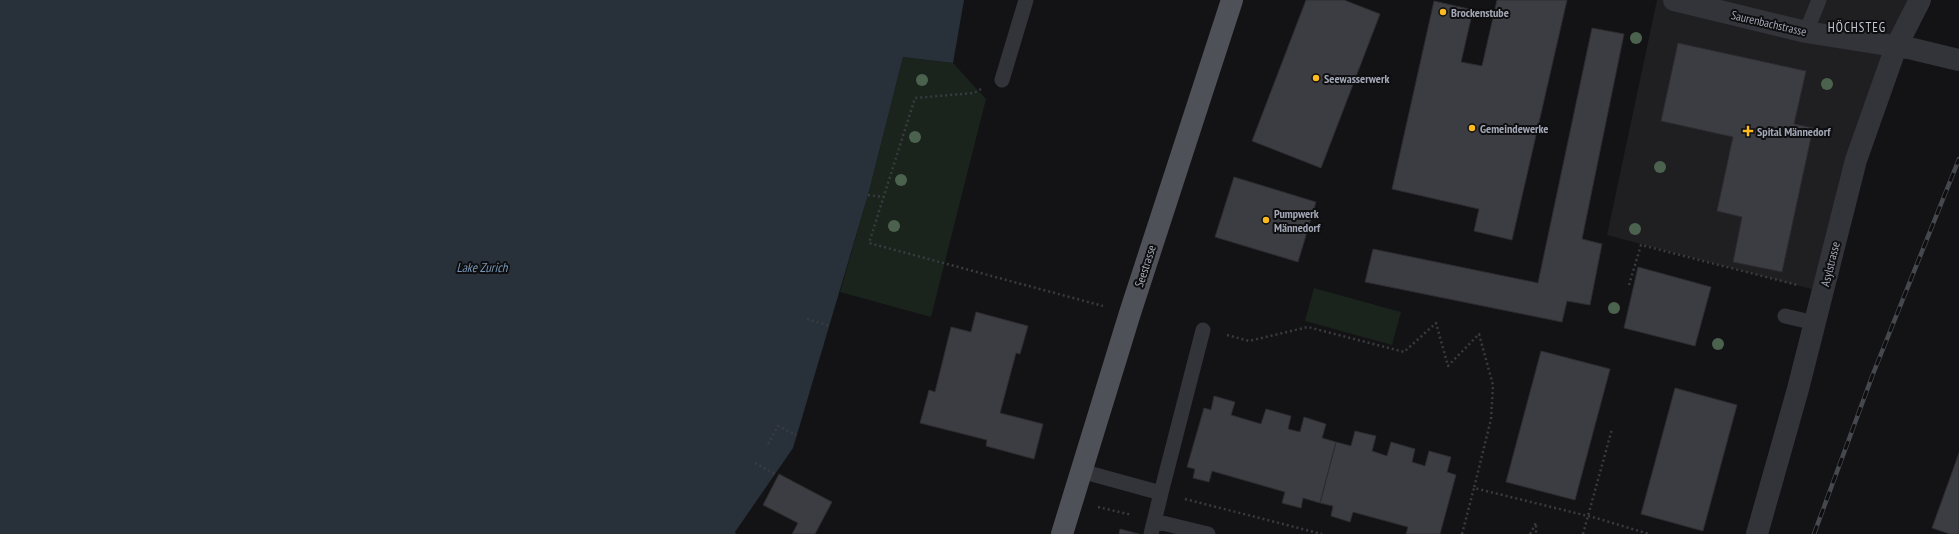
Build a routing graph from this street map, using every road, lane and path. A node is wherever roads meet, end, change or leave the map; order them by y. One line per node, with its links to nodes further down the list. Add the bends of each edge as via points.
1 (1026, 0): 9 (lane)
2 (1232, 0): 24 (main road, Seestrasse)
3 (1674, 0): 6 (street, Saurenbachstrasse)
4 (1819, 0): 6 (lane)
5 (1920, 0): 7 (street, Asylstrasse)
6 (1806, 32): 7 (street, Saurenbachstrasse)
7 (1896, 47): 8 (street, Saurenbachstrasse); 13 (street, Asylstrasse, via 1856,160)
8 (1959, 60)
9 (1002, 80): 11 (path, via 974,93 915,98)
10 (868, 195): 11 (path)
11 (884, 197): 14 (path, via 869,243)
12 (1629, 285): 13 (path, via 1641,245)
13 (1823, 292): 17 (street, Asylstrasse)
14 (1110, 308)
15 (1785, 316): 17 (lane)
16 (807, 319): 18 (path)
17 (1815, 323): 39 (street, Asylstrasse)
18 (830, 326)
19 (1203, 330): 26 (path, via 1250,341 1308,327 1404,352 1436,323 1448,366 1479,334 1492,385 1492,405); 27 (lane)
20 (1612, 428): 29 (path)
21 (796, 436): 22 (path, via 778,426)
22 (768, 444)
23 (755, 463): 25 (path)
24 (1081, 471): 27 (lane); 28 (main road, Seestrasse)
25 (775, 474)
26 (1474, 488): 29 (path); 34 (path)
27 (1161, 493): 30 (lane); 33 (path)
28 (1072, 500): 30 (path); 31 (main road, Seestrasse)
29 (1588, 517): 37 (path); 38 (path)
30 (1152, 527): 32 (lane)
31 (1062, 534)
32 (1208, 534)
33 (1322, 534)
34 (1462, 534)
35 (1530, 534): 36 (path, via 1536,523)
36 (1536, 534)
37 (1583, 534)
38 (1649, 534)
39 (1757, 534)

